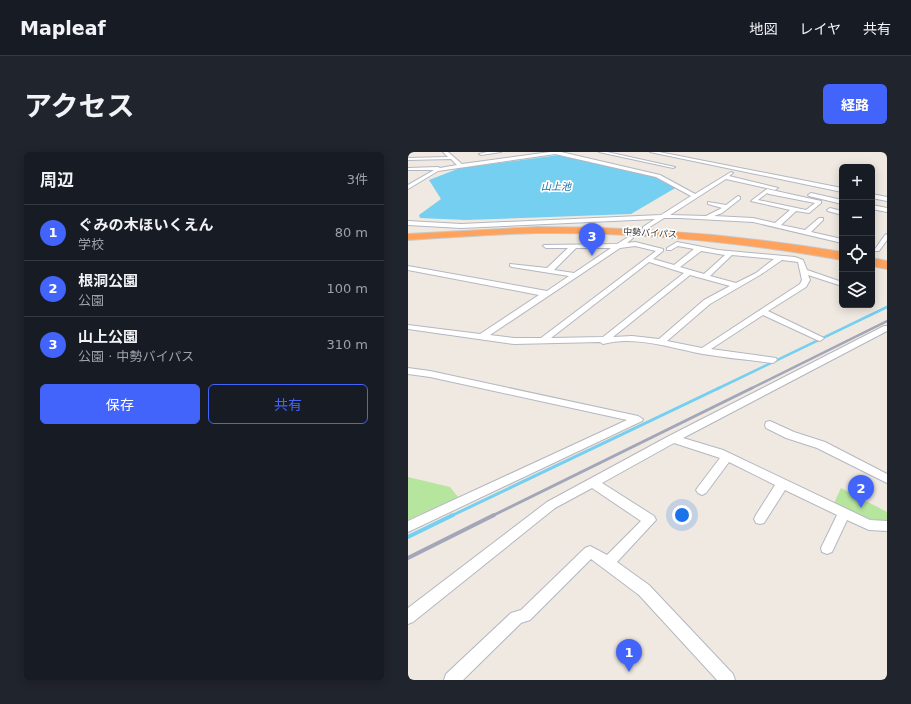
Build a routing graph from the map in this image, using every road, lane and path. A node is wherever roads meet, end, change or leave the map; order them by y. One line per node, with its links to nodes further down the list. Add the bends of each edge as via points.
1 (445, 152): 7 (street)
2 (499, 152): 6 (street)
3 (556, 152): 10 (street); 16 (street)
4 (601, 152): 12 (street)
5 (652, 152): 9 (street)
6 (479, 153): 10 (street)
7 (452, 158): 8 (street); 11 (street)
8 (408, 159)
9 (688, 159): 12 (street); 15 (street)
10 (491, 162): 11 (street)
11 (461, 166): 13 (street)
12 (673, 167): 16 (street)
13 (444, 168): 14 (street); 19 (street)
14 (408, 169)
15 (738, 169): 17 (street); 21 (street)
16 (656, 176): 22 (street)
17 (725, 177): 22 (street); 26 (street)
18 (408, 179): 19 (street)
19 (421, 179): 20 (street)
20 (408, 187)
21 (839, 189)
22 (695, 196): 34 (street)
23 (875, 197): 25 (street)
24 (738, 198): 28 (street)
25 (887, 199)
26 (839, 201)
27 (710, 203): 28 (street)
28 (727, 207): 35 (street)
29 (875, 208): 32 (street)
30 (794, 210): 30 (street, via 767,204 754,201 767,191 819,202 807,212); 39 (street)
31 (830, 210): 33 (street)
32 (887, 210)
33 (839, 212)
34 (662, 217): 35 (street); 37 (street); 40 (street)
35 (705, 217): 39 (street, via 752,220)
36 (820, 219): 41 (street)
37 (573, 221): 38 (street, via 461,226); 47 (highway, via 570,224 573,226 653,230)
38 (408, 223)
39 (776, 226): 41 (street)
40 (645, 228)
41 (806, 233): 49 (street)
42 (408, 234): 43 (highway)
43 (488, 234): 45 (highway, 中勢バイパス); 47 (highway, 中勢バイパス, via 536,230); 48 (highway, 中勢バイパス); 50 (highway); 61 (highway, 中勢バイパス, via 673,238 779,248)
44 (887, 236): 57 (street)
45 (408, 237)
46 (630, 238): 53 (street)
47 (719, 238): 60 (highway, 中勢バイパス)
48 (408, 240)
49 (839, 240)
50 (408, 244)
51 (546, 246): 52 (street)
52 (574, 246): 53 (street); 70 (street)
53 (618, 246): 54 (street, via 635,244); 73 (street)
54 (646, 247): 62 (highway, via 660,241); 64 (street, via 661,250)
55 (700, 248): 56 (street, via 677,244); 59 (street); 69 (street)
56 (669, 249)
57 (875, 249): 58 (street)
58 (887, 252)
59 (732, 253): 63 (street); 74 (street)
60 (839, 257)
61 (839, 257)
62 (839, 257)
63 (780, 258): 72 (street, via 801,261); 76 (street)
64 (648, 260): 69 (street); 84 (street)
65 (875, 262): 67 (highway)
66 (512, 265): 70 (street)
67 (887, 265)
68 (408, 268): 77 (street)
69 (675, 268): 71 (street)
70 (548, 271): 73 (street)
71 (689, 272): 74 (street); 83 (street)
72 (805, 272): 75 (street); 78 (street, via 806,280 803,285)
73 (575, 275): 77 (street, via 548,294)
74 (704, 276): 76 (street)
75 (839, 283)
76 (737, 286): 85 (street, via 707,302)
77 (545, 293): 81 (street)
78 (763, 312): 82 (street); 86 (street)
79 (408, 327): 81 (street)
80 (887, 328): 90 (street)
81 (483, 336): 84 (street, via 514,341)
82 (820, 338)
83 (603, 340): 84 (street); 85 (street)
84 (542, 341)
85 (661, 342): 86 (street)
86 (703, 351): 87 (street)
87 (773, 360)
88 (408, 371): 99 (street, via 638,418)
89 (770, 425): 92 (street, via 790,435 821,445)
90 (674, 439): 91 (street); 93 (street)
91 (726, 457): 94 (street); 95 (street)
92 (887, 479)
93 (593, 483): 101 (street, via 650,520); 102 (street, via 551,505)
94 (782, 484): 96 (street); 97 (street)
95 (702, 490)
96 (844, 513): 98 (street, via 869,525); 100 (street)
97 (760, 519)
98 (887, 526)
99 (408, 527)
100 (827, 548)
101 (608, 563): 103 (street, via 590,552); 104 (street, via 644,590)
102 (408, 617)
103 (452, 680)
104 (727, 680)

